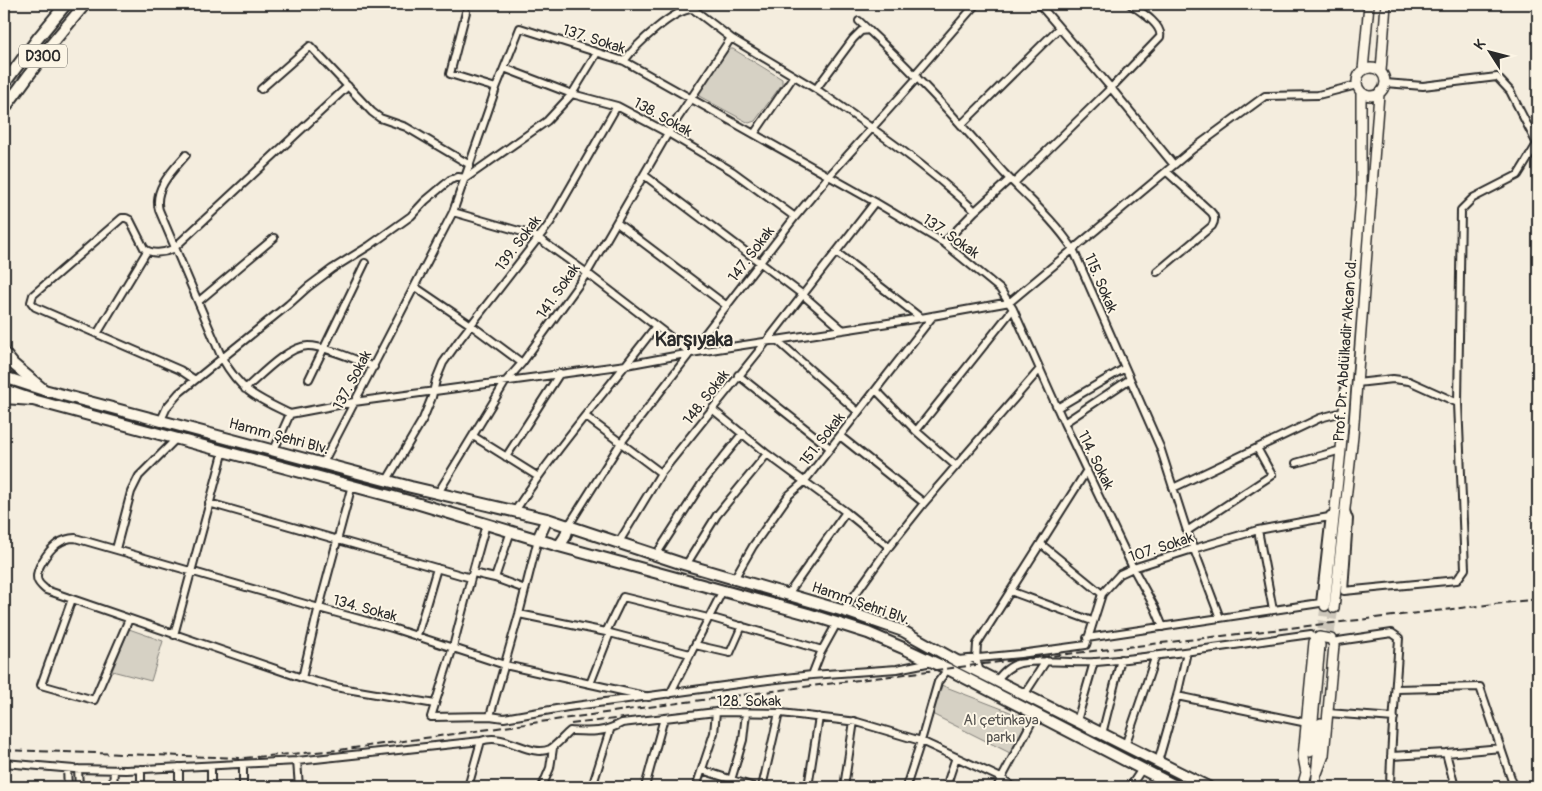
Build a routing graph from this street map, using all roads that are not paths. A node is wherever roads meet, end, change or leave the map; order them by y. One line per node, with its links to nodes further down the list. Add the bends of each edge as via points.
1 (66, 4): 21 (main road, D300)
2 (85, 4): 32 (main road, D300)
3 (976, 4): 18 (street, 147. Sokak)
4 (1039, 4): 10 (street)
5 (1130, 4): 24 (street, via 1159,28 1161,35)
6 (1369, 4): 16 (main road, Prof. Dr. Abdülkadir Akcan Cd.)
7 (1386, 4): 17 (main road)
8 (466, 12): 23 (street, via 450,74)
9 (860, 21): 11 (street, 115. Sokak)
10 (1059, 28): 24 (street); 33 (street)
11 (869, 30): 18 (street, 115. Sokak); 26 (street, via 861,30)
12 (731, 38): 14 (street, via 693,9 686,9 667,20); 19 (street); 30 (street, 141. Sokak)
13 (597, 52): 14 (street, 137. Sokak); 15 (street, 137. Sokak, via 520,28); 28 (street)
14 (624, 61): 30 (street, 137. Sokak)
15 (504, 68): 23 (street, 137. Sokak); 28 (street, 138. Sokak)
16 (1363, 70): 17 (main road, via 1374,68); 27 (main road, Prof. Dr. Abdülkadir Akcan Cd., via 1358,77)
17 (1381, 72): 20 (main road)
18 (916, 76): 33 (street, 115. Sokak); 34 (street, 147. Sokak)
19 (793, 77): 26 (street); 36 (street)
20 (1385, 83): 29 (main road, Prof. Dr. Abdülkadir Akcan Cd.); 100 (street, via 1423,86 1497,77 1510,91 1537,144 1518,175 1473,198 1461,210)
21 (4, 84)
22 (348, 86): 25 (street, via 310,46); 38 (street, via 380,118 406,127); 53 (street)
23 (496, 88): 38 (street, 137. Sokak)
24 (1111, 88): 39 (street); 44 (street)
25 (261, 89)
26 (816, 89): 34 (street)
27 (1359, 89): 29 (main road, via 1370,96); 39 (street, via 1318,95 1265,96); 104 (main road, Prof. Dr. Abdülkadir Akcan Cd., via 1360,195)
28 (572, 94): 31 (street, 138. Sokak); 43 (street, via 547,121)
29 (1379, 94): 91 (main road, Prof. Dr. Abdülkadir Akcan Cd.)
30 (690, 98): 35 (street, 141. Sokak); 36 (street, 137. Sokak)
31 (617, 106): 35 (street, 138. Sokak); 51 (street, 139. Sokak)
32 (4, 109)
33 (961, 125): 44 (street, 115. Sokak)
34 (872, 127): 42 (street, 147. Sokak); 46 (street)
35 (668, 133): 41 (street, 141. Sokak); 48 (street, 138. Sokak, via 732,171)
36 (754, 134): 42 (street, 137. Sokak)
37 (186, 155): 53 (street, via 170,174 157,198)
38 (470, 165): 43 (street, 137. Sokak)
39 (1174, 166): 40 (street)
40 (1167, 172): 54 (street); 59 (street, via 1210,210 1214,219 1212,226)
41 (644, 175): 49 (street, 141. Sokak); 57 (street)
42 (829, 176): 45 (street, 137. Sokak); 48 (street, 147. Sokak)
43 (466, 178): 47 (street, 137. Sokak); 78 (street, via 450,180 411,216 308,287)
44 (1012, 181): 46 (street); 54 (street, 115. Sokak, via 1057,227)
45 (875, 202): 52 (street, 137. Sokak); 56 (street, 148. Sokak)
46 (975, 211): 52 (street)
47 (453, 212): 51 (street); 61 (street, 137. Sokak)
48 (795, 217): 57 (street, 147. Sokak)
49 (617, 223): 60 (street, 141. Sokak); 65 (street)
50 (274, 238): 63 (street)
51 (538, 238): 60 (street); 69 (street, 139. Sokak)
52 (944, 243): 64 (street, 137. Sokak, via 1000,288)
53 (176, 247): 55 (street, via 170,251); 63 (street)
54 (1073, 249): 64 (street); 82 (street, 115. Sokak)
55 (147, 251): 72 (street); 72 (street, via 130,220 122,218 33,295 31,302 34,307)
56 (836, 252): 62 (street, 148. Sokak); 68 (street)
57 (761, 262): 62 (street); 65 (street, 147. Sokak)
58 (365, 263): 75 (street)
59 (1157, 272)
60 (587, 273): 70 (street); 79 (street, 141. Sokak)
61 (415, 287): 69 (street); 81 (street, 137. Sokak)
62 (803, 295): 71 (street); 74 (street, 148. Sokak)
63 (199, 301): 78 (street)
64 (1010, 302): 66 (street, 114. Sokak); 67 (street)
65 (727, 306): 77 (street, 147. Sokak)
66 (1013, 309): 83 (street, 114. Sokak); 109 (street)
67 (933, 316): 68 (street); 95 (street, 151. Sokak)
68 (921, 318): 71 (street)
69 (471, 325): 79 (street); 96 (street, 139. Sokak, via 443,363)
70 (656, 326): 77 (street); 80 (street)
71 (843, 330): 73 (street)
72 (97, 334): 89 (street, via 180,370)
73 (777, 340): 74 (street); 103 (street)
74 (767, 341): 77 (street); 85 (street, 148. Sokak)
75 (324, 349): 81 (street); 87 (street); 92 (street, via 297,348)
76 (4, 353): 94 (main road)
77 (691, 353): 80 (street); 114 (street, 147. Sokak)
78 (222, 358): 89 (street); 92 (street)
79 (522, 364): 90 (street, 141. Sokak)
80 (626, 365): 84 (street); 106 (street)
81 (374, 366): 99 (street, 137. Sokak)
82 (1125, 368): 88 (street, 115. Sokak); 101 (street)
83 (1040, 369): 101 (street, 114. Sokak); 124 (street)
84 (560, 373): 90 (street); 121 (street)
85 (738, 375): 102 (street, 148. Sokak); 115 (street)
86 (4, 377): 94 (main road, Hamm Şehri Blv.)
87 (309, 379)
88 (1130, 379): 108 (street); 131 (street, 115. Sokak, via 1160,447)
89 (195, 380): 107 (street, via 174,398)
90 (506, 381): 96 (street); 111 (street, 141. Sokak)
91 (1357, 383): 100 (street, via 1393,379 1409,381); 135 (main road, Prof. Dr. Abdülkadir Akcan Cd.)
92 (245, 389): 105 (street)
93 (4, 390): 98 (main road, Hamm Şehri Blv.)
94 (44, 390): 107 (main road, Hamm Şehri Blv.)
95 (876, 390): 103 (street, 151. Sokak); 109 (street)
96 (434, 391): 99 (street); 128 (street, 139. Sokak, via 424,419)
97 (4, 398): 98 (main road)
98 (33, 400): 113 (main road, Hamm Şehri Blv.)
99 (354, 402): 105 (street); 122 (street, 137. Sokak)
100 (1458, 403): 135 (street, via 1465,569 1457,580 1344,592 1350,519)
101 (1058, 408): 108 (street, 114. Sokak)
102 (712, 409): 110 (street); 126 (street, 148. Sokak)
103 (858, 412): 112 (street, 151. Sokak)
104 (1343, 412): 116 (street, via 1320,418); 119 (main road, Prof. Dr. Abdülkadir Akcan Cd.)
105 (290, 414): 118 (street)
106 (585, 416): 114 (street); 127 (street)
107 (161, 420): 118 (main road, Hamm Şehri Blv.)
108 (1064, 423): 125 (street, 114. Sokak)
109 (916, 431): 124 (street)
110 (743, 434): 120 (street); 154 (street, via 701,485)
111 (473, 436): 121 (street); 132 (street, 141. Sokak)
112 (840, 436): 115 (street, 151. Sokak); 134 (street)
113 (177, 438): 117 (main road, Hamm Şehri Blv.); 152 (street, via 138,476)
114 (620, 444): 126 (street); 142 (street, 147. Sokak)
115 (830, 448): 129 (street, 151. Sokak)
116 (1258, 448): 131 (street); 145 (street, via 1272,475)
117 (224, 450): 130 (main road, Hamm Şehri Blv.); 133 (street)
118 (274, 450): 122 (main road, Hamm Şehri Blv.)
119 (1341, 450): 123 (street); 136 (main road, Prof. Dr. Abdülkadir Akcan Cd.)
120 (767, 454): 129 (street); 155 (street, via 717,515)
121 (506, 457): 127 (street)
122 (323, 463): 128 (main road, Hamm Şehri Blv.)
123 (1296, 463)
124 (956, 466): 134 (street)
125 (1087, 470): 149 (street); 157 (street, 114. Sokak)
126 (661, 474): 148 (street, 148. Sokak)
127 (537, 476): 137 (street)
128 (387, 480): 132 (main road, Hamm Şehri Blv.)
129 (804, 482): 138 (street); 161 (street, 151. Sokak, via 789,495)
130 (352, 485): 141 (main road, Hamm Şehri Blv.); 147 (street)
131 (1173, 488): 145 (street, 115. Sokak)
132 (438, 493): 137 (main road, Hamm Şehri Blv.)
133 (209, 504): 147 (street); 158 (street)
134 (924, 504): 151 (street)
135 (1344, 507): 136 (main road, Prof. Dr. Abdülkadir Akcan Cd., via 1330,607)
136 (1334, 508): 139 (street)
137 (515, 511): 140 (main road, Hamm Şehri Blv.)
138 (846, 512): 151 (street); 165 (street)
139 (1328, 517): 143 (street, 107. Sokak); 170 (street, via 1320,603)
140 (547, 519): 142 (main road, Hamm Şehri Blv.); 146 (main road)
141 (486, 524): 144 (main road, Hamm Şehri Blv.); 159 (street)
142 (569, 526): 148 (main road, Hamm Şehri Blv.); 150 (main road)
143 (1258, 530): 153 (street, 107. Sokak); 170 (street)
144 (511, 531): 146 (main road, Hamm Şehri Blv.); 160 (street)
145 (1187, 531): 153 (street, 115. Sokak)
146 (538, 539): 150 (main road, Hamm Şehri Blv.); 162 (street)
147 (337, 540): 156 (street); 168 (street)
148 (619, 542): 154 (main road, Hamm Şehri Blv.)
149 (1040, 544): 164 (street); 166 (street)
150 (559, 546): 163 (main road, Hamm Şehri Blv.)
151 (889, 547): 169 (street)
152 (116, 549): 158 (street, 134. Sokak); 167 (street, 134. Sokak, via 75,538 56,544 48,553 39,566 38,582 46,590)
153 (1193, 549): 157 (street, 107. Sokak); 173 (street, 115. Sokak)
154 (656, 555): 155 (main road, Hamm Şehri Blv.)
155 (686, 565): 161 (main road, Hamm Şehri Blv.)
156 (437, 568): 159 (street); 181 (street)
157 (1133, 568): 166 (street, 107. Sokak, via 1120,574); 178 (street, 114. Sokak)
158 (191, 570): 168 (street, 134. Sokak); 180 (street)
159 (472, 575): 160 (street); 185 (street)
160 (495, 578): 162 (street)
161 (734, 579): 165 (main road, Hamm Şehri Blv.)
162 (525, 589): 171 (street)
163 (723, 590): 172 (street); 176 (main road, Hamm Şehri Blv.)
164 (1010, 591): 175 (street); 190 (street, via 977,644)
165 (788, 594): 169 (main road, Hamm Şehri Blv.)
166 (1102, 594): 175 (street, 107. Sokak)
167 (72, 599): 174 (street); 174 (street, via 41,685 94,700)
168 (319, 608): 181 (street, 134. Sokak); 200 (street)
169 (844, 610): 192 (main road, Hamm Şehri Blv., via 903,631)
170 (1272, 610): 173 (street)
171 (519, 614): 179 (street); 196 (street)
172 (709, 618): 177 (street); 179 (street, via 623,597); 184 (street)
173 (1220, 618): 178 (street)
174 (129, 619): 180 (street)
175 (1092, 620): 182 (street, 107. Sokak)
176 (837, 623): 186 (street); 194 (main road, Hamm Şehri Blv.)
177 (742, 626): 184 (street, via 730,653); 186 (street)
178 (1163, 627): 182 (street)
179 (608, 633): 188 (street); 202 (street)
180 (174, 635): 200 (street)
181 (417, 636): 185 (street, 134. Sokak)
182 (1087, 638): 190 (street, via 1086,645)
183 (1324, 643): 187 (street, via 1311,634); 203 (street, via 1392,633 1399,638); 212 (main road, via 1334,645); 220 (main road, via 1314,642); 243 (main road); 246 (main road)
184 (695, 645): 188 (street)
185 (453, 647): 196 (street, 134. Sokak); 208 (street)
186 (822, 650): 199 (street)
187 (1187, 652): 189 (street); 207 (street)
188 (690, 654): 204 (street)
189 (1156, 655): 191 (street); 225 (street)
190 (976, 659): 192 (street); 198 (street)
191 (1121, 659): 195 (street); 222 (street)
192 (956, 661): 198 (main road, Hamm Şehri Blv.)
193 (1046, 661): 195 (street); 201 (street, via 1020,663 1006,668); 205 (street)
194 (933, 662): 197 (main road, Hamm Şehri Blv.); 199 (street, via 897,669)
195 (1094, 662): 219 (street)
196 (505, 664): 202 (street, 134. Sokak); 214 (street)
197 (948, 669): 213 (main road, Hamm Şehri Blv.); 223 (street, via 938,682)
198 (981, 673): 201 (main road, Hamm Şehri Blv.)
199 (812, 675): 204 (street)
200 (302, 678): 208 (street, via 335,687)
201 (996, 680): 205 (main road, Hamm Şehri Blv.)
202 (590, 684): 206 (street, 134. Sokak)
203 (1396, 689): 217 (street); 227 (street, via 1480,687)
204 (670, 694): 206 (street)
205 (1024, 695): 219 (main road, Hamm Şehri Blv.)
206 (649, 696): 214 (street, via 509,718)
207 (1177, 696): 220 (street); 232 (street)
208 (435, 704): 214 (street, via 431,717)
209 (716, 712): 210 (street, 128. Sokak); 216 (street, 128. Sokak); 242 (street, via 714,733)
210 (746, 713): 211 (street, 128. Sokak); 245 (street, via 743,740)
211 (779, 713): 215 (street, 128. Sokak); 262 (street)
212 (1328, 713): 217 (street); 246 (main road, via 1324,755)
213 (1036, 714): 240 (main road, Hamm Şehri Blv.); 244 (street)
214 (490, 716)
215 (819, 717): 218 (street, 128. Sokak); 263 (street)
216 (664, 718): 221 (street, 128. Sokak, via 622,723); 258 (street)
217 (1394, 718): 229 (street)
218 (854, 721): 223 (street, 128. Sokak); 264 (street)
219 (1077, 721): 222 (main road, Hamm Şehri Blv.)
220 (1307, 723): 243 (main road, via 1303,757)
221 (610, 730): 226 (street, 128. Sokak, via 597,733 570,731); 257 (street)
222 (1102, 734): 225 (main road, Hamm Şehri Blv.)
223 (921, 741): 230 (street, 128. Sokak); 265 (street)
224 (481, 742): 226 (street, via 490,738 537,750); 231 (street); 255 (street)
225 (1125, 746): 232 (main road, Hamm Şehri Blv.)
226 (553, 748): 256 (street, via 550,768)
227 (1501, 748): 228 (street); 275 (street)
228 (1446, 753): 229 (street); 274 (street)
229 (1391, 756): 273 (street)
230 (956, 757): 244 (street, 128. Sokak); 266 (street)
231 (297, 761): 234 (street); 254 (street)
232 (1158, 762): 271 (main road, Hamm Şehri Blv.)
233 (4, 763): 237 (street)
234 (243, 764): 235 (street); 253 (street)
235 (210, 766): 236 (street); 252 (street)
236 (179, 767): 239 (street); 251 (street)
237 (67, 768): 238 (street); 247 (street)
238 (78, 769): 241 (street); 248 (street)
239 (140, 769): 241 (street); 250 (street)
240 (1142, 769): 269 (street); 270 (main road, Hamm Şehri Blv.)
241 (114, 770): 249 (street)
242 (702, 770): 245 (street); 259 (street)
243 (1306, 773): 272 (main road)
244 (1001, 778): 267 (street); 268 (street, 128. Sokak)
245 (732, 779): 260 (street); 261 (street)
246 (1315, 784)
247 (68, 787)
248 (79, 787)
249 (113, 787)
250 (141, 787)
251 (179, 787)
252 (211, 787)
253 (243, 787)
254 (299, 787)
255 (468, 787)
256 (542, 787)
257 (592, 787)
258 (645, 787)
259 (696, 787)
260 (730, 787)
261 (754, 787)
262 (762, 787)
263 (808, 787)
264 (844, 787)
265 (906, 787)
266 (946, 787)
267 (997, 787)
268 (1013, 787)
269 (1130, 787)
270 (1178, 787)
271 (1208, 787)
272 (1302, 787)
273 (1390, 787)
274 (1455, 787)
275 (1514, 787)

